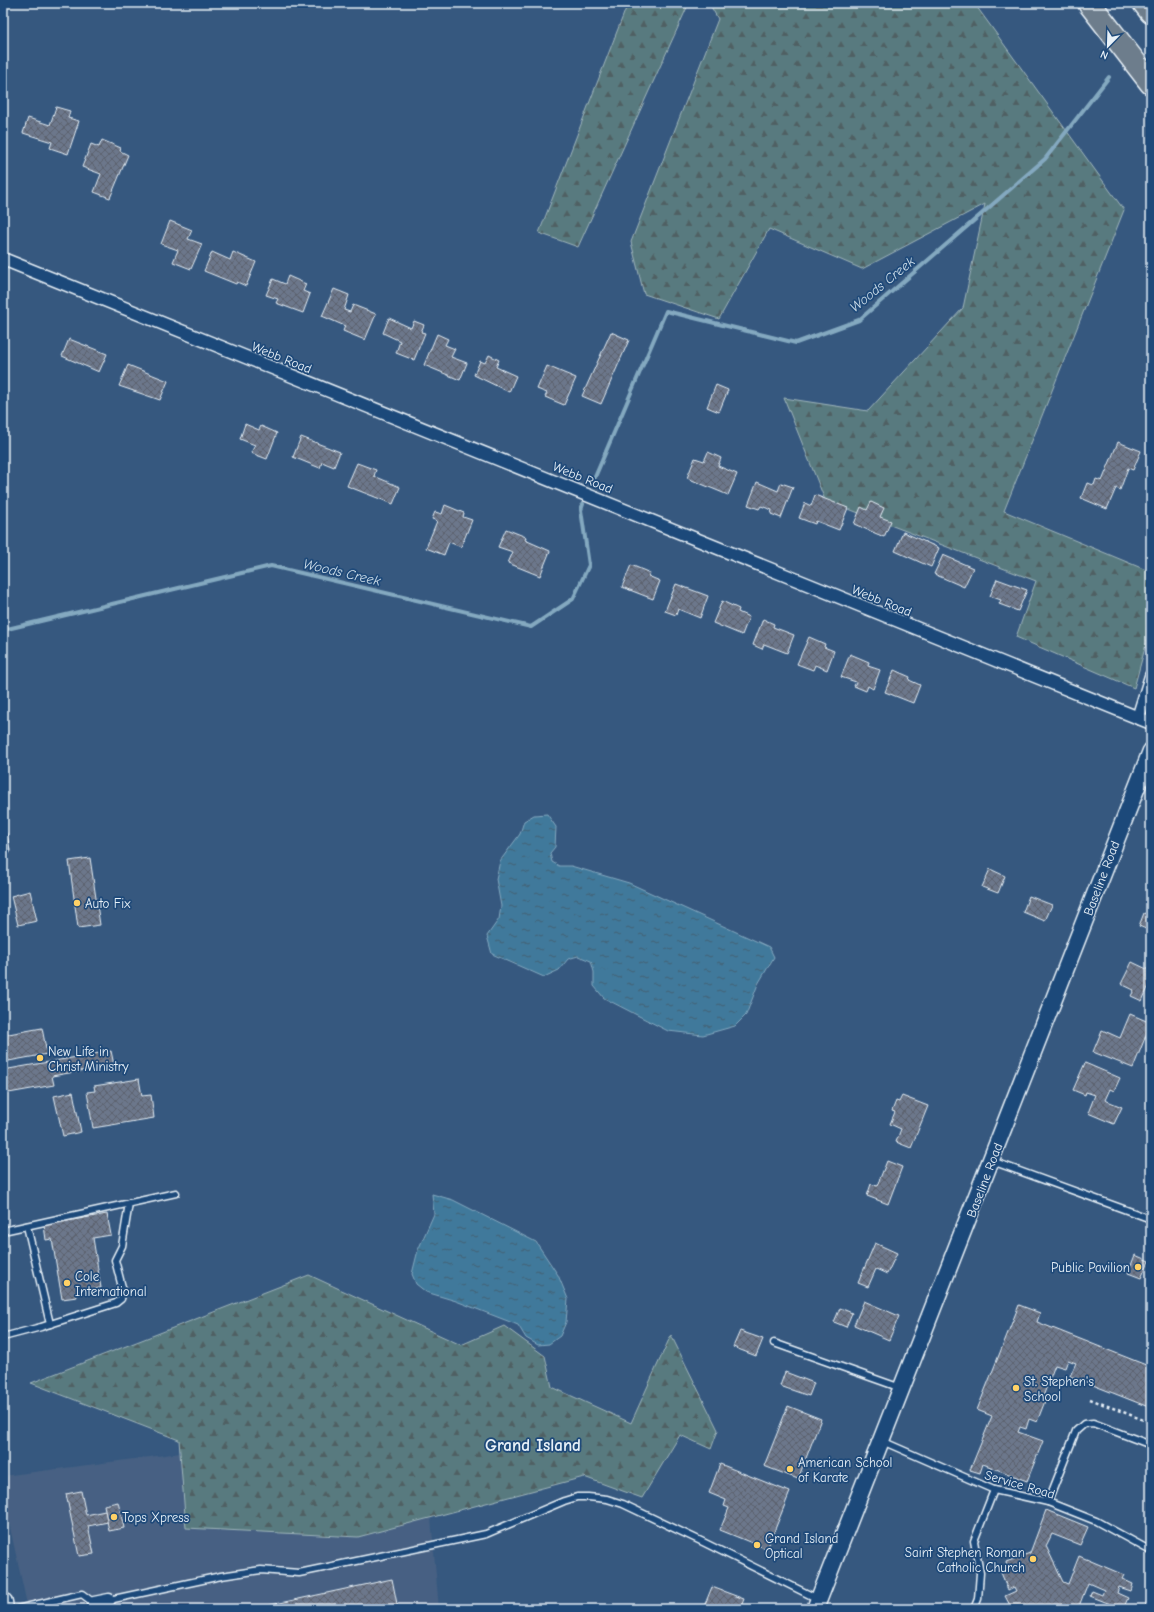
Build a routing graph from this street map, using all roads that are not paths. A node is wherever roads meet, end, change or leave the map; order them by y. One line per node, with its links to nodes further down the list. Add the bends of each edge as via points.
1 (1089, 3): 4 (highway)
2 (1144, 3): 3 (highway)
3 (1151, 12)
4 (1151, 83)
5 (3, 259): 7 (street, Webb Road)
6 (1151, 676): 7 (street)
7 (1138, 718): 8 (street, Webb Road)
8 (1151, 723)
9 (1151, 751): 12 (street, Baseline Road)
10 (3, 835): 11 (lane, via 6,850)
11 (3, 851)
12 (992, 1161): 15 (lane); 21 (street, Baseline Road)
13 (176, 1193): 14 (lane)
14 (129, 1203): 16 (lane); 18 (lane, via 122,1246 115,1260 123,1291 121,1299 116,1303)
15 (1151, 1219)
16 (27, 1226): 17 (lane); 18 (lane)
17 (3, 1231)
18 (50, 1324): 19 (lane)
19 (3, 1337)
20 (774, 1342): 21 (lane)
21 (903, 1388): 22 (street, Baseline Road)
22 (882, 1441): 24 (lane, Service Road); 30 (street, Baseline Road)
23 (1151, 1445): 25 (lane, via 1093,1423 1084,1424 1076,1431)
24 (994, 1490): 25 (lane, Service Road); 34 (lane, via 974,1541 980,1574 978,1599)
25 (1048, 1502): 26 (lane, Service Road, via 1096,1521)
26 (1151, 1551)
27 (109, 1600): 30 (lane, via 220,1576 261,1570 299,1573 486,1534 577,1497 607,1499 623,1504); 31 (street)
28 (3, 1602): 32 (main road)
29 (1151, 1603): 35 (lane)
30 (817, 1604)
31 (92, 1606): 33 (lane, via 82,1594)
32 (4, 1609)
33 (17, 1609)
34 (974, 1609)
35 (1148, 1609)

